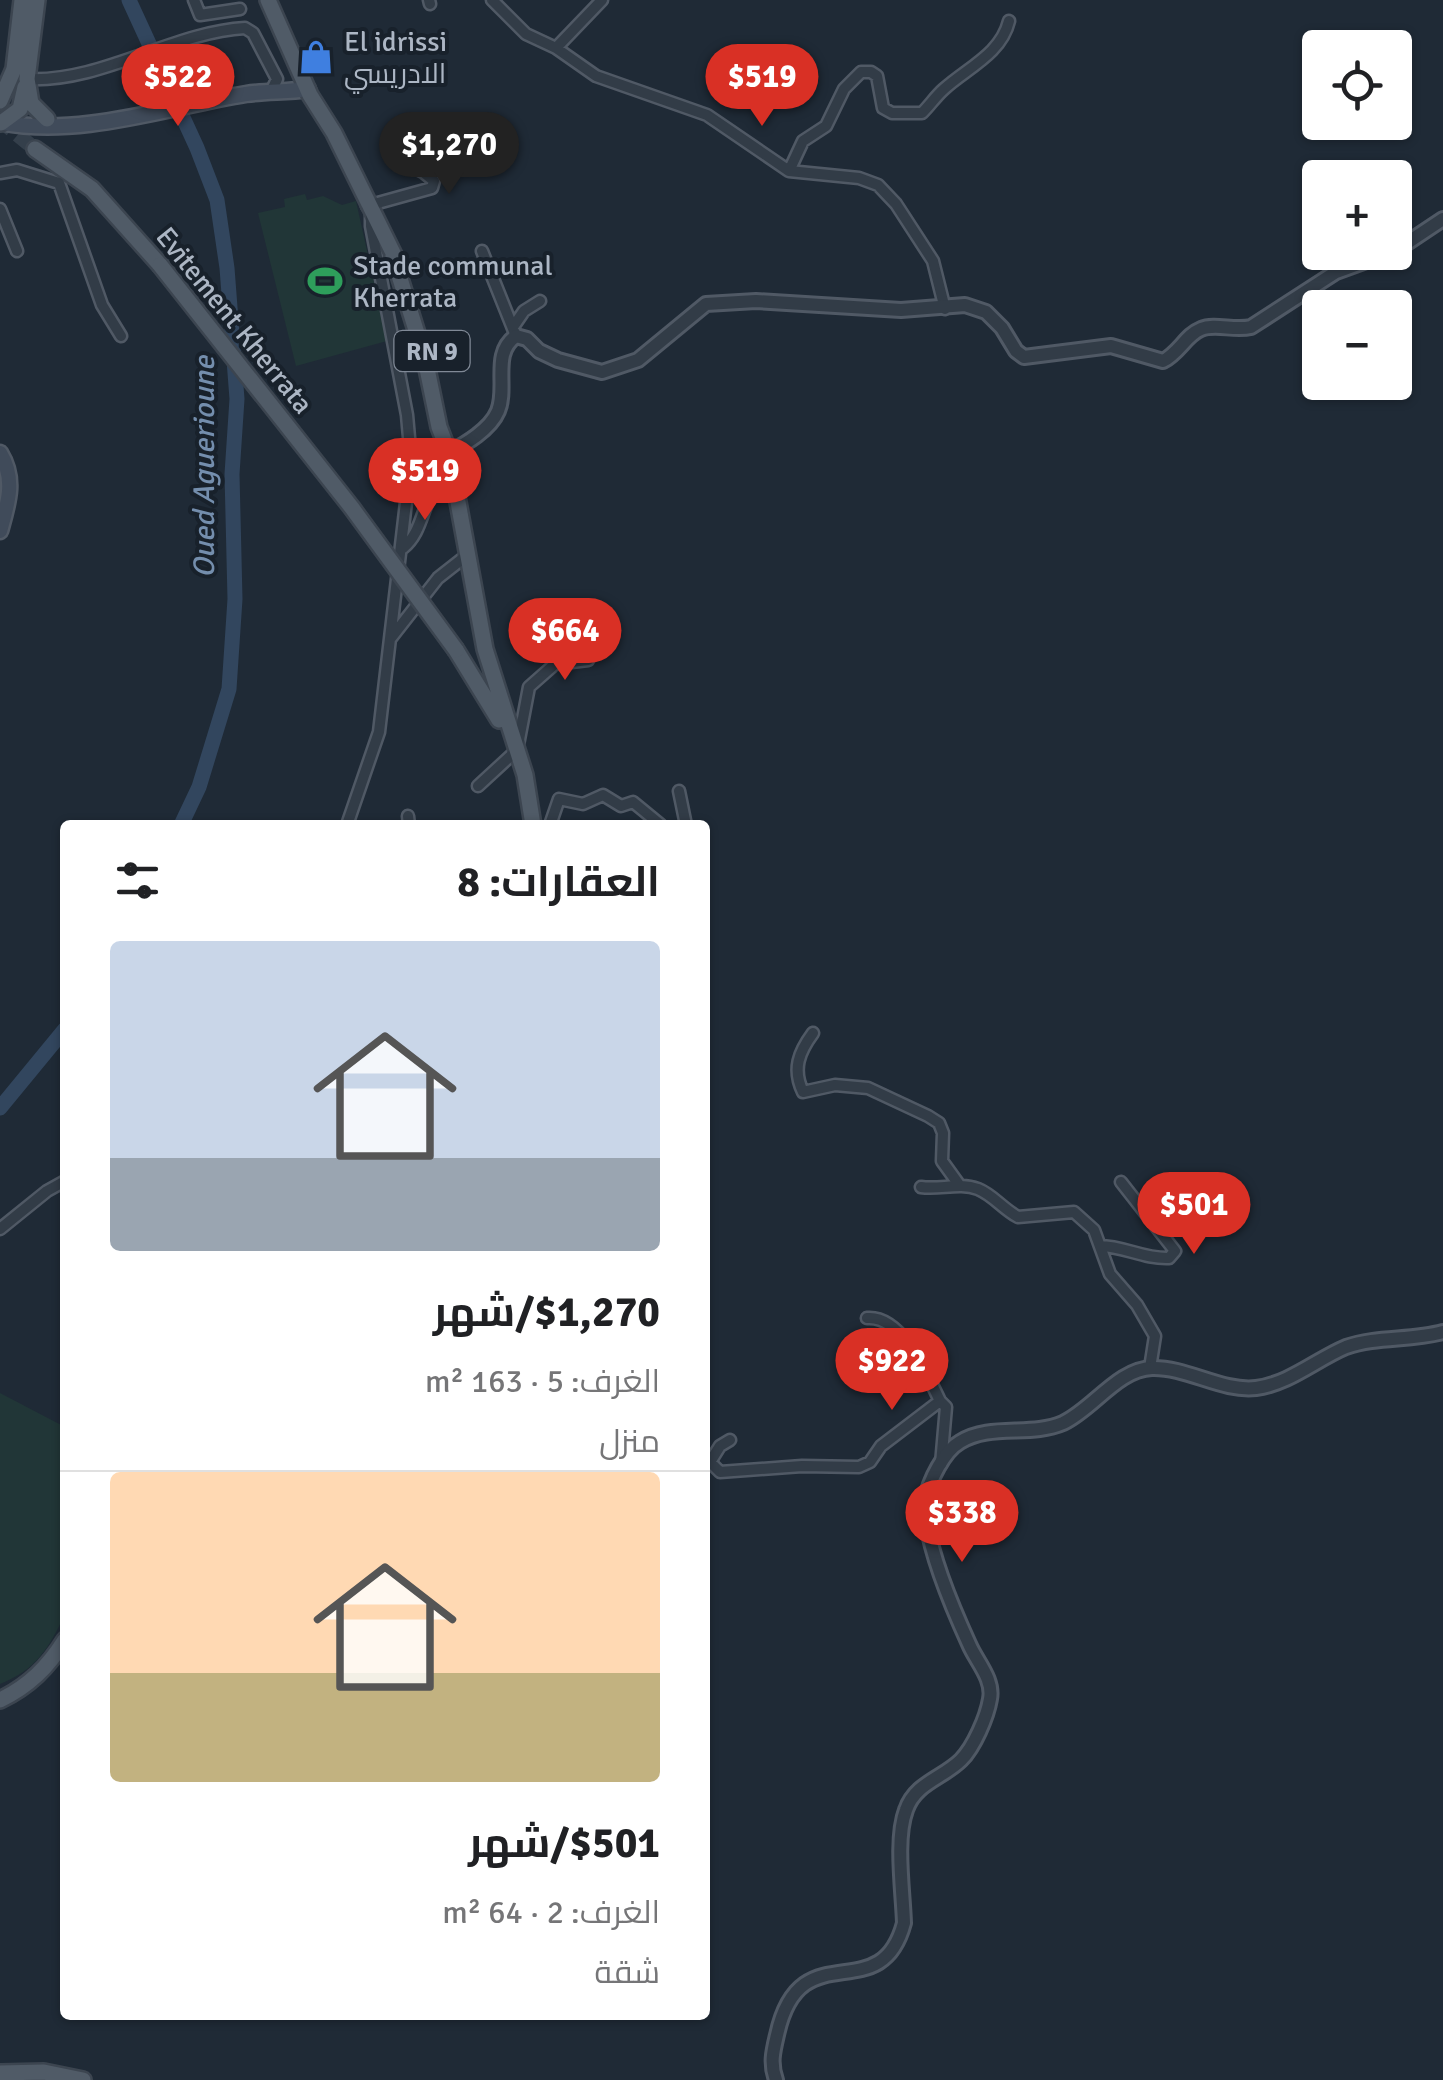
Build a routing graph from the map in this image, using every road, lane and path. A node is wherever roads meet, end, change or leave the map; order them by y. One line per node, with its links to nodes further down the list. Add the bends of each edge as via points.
1 (22, 0): 15 (main road, via 14,69)
2 (37, 0): 12 (main road)
3 (194, 0): 7 (street, via 200,15)
4 (268, 0): 11 (main road, RN 9)
5 (492, 0): 10 (street, via 526,34)
6 (602, 0): 10 (street)
7 (238, 5): 9 (street)
8 (1009, 21): 21 (street, via 995,47 922,112 884,108 876,76 862,72 826,126 804,141)
9 (246, 28): 12 (street, via 58,80); 14 (street, via 276,78)
10 (556, 48): 21 (street, via 596,76 707,114)
11 (300, 72): 13 (main road, RN 9); 14 (main road)
12 (27, 79): 16 (main road, via 23,102); 17 (main road, via 31,103)
13 (308, 89): 14 (main road); 24 (main road, RN 9)
14 (272, 90): 18 (main road)
15 (0, 101)
16 (4, 119): 17 (main road); 18 (main road, via 49,128)
17 (47, 120): 18 (main road)
18 (102, 121)
19 (35, 149): 42 (main road, Evitement Kherrata, bridge, via 92,188 160,266 364,524 456,650)
20 (397, 159): 24 (street, via 423,172 432,188)
21 (789, 171): 31 (street, via 878,186 933,261)
22 (0, 174): 33 (street, via 17,170 59,183 102,305)
23 (0, 209): 28 (street)
24 (369, 209): 35 (main road, RN 9, via 393,256); 38 (street, via 407,416 411,460)
25 (1443, 219): 26 (street)
26 (1412, 239)
27 (482, 250): 32 (street)
28 (18, 252)
29 (1342, 270): 31 (street, via 1252,326 1196,331 1163,361 1111,346 1024,356 986,312)
30 (540, 300): 32 (street, via 524,311)
31 (944, 309): 32 (street, via 756,300 706,304 638,360 602,372 558,360)
32 (514, 331): 35 (street, via 503,352 498,411)
33 (121, 336)
34 (0, 453): 37 (main road, via 10,483)
35 (448, 453): 36 (main road, RN 9)
36 (454, 474): 38 (street, via 436,487 416,534); 39 (main road, RN 9)
37 (0, 531)
38 (402, 548): 41 (street)
39 (466, 556): 41 (street, via 438,578); 42 (main road, RN 9, via 484,649)
40 (595, 632): 42 (street, via 588,660 555,664 529,688)
41 (390, 639): 45 (street, via 379,732)
42 (514, 745): 43 (street); 46 (main road, RN 9)
43 (478, 786)
44 (679, 792): 49 (street)
45 (350, 820)
46 (532, 820)
47 (552, 820): 48 (street, via 558,799 582,804 603,795 621,806 633,802)
48 (655, 820)
49 (685, 820)
50 (813, 1032): 53 (street, via 796,1066 803,1092 835,1085 868,1088 928,1116 944,1133 942,1161)
51 (1121, 1182): 56 (street, via 1175,1251 1169,1258 1144,1258)
52 (60, 1185): 55 (street)
53 (960, 1186): 54 (street); 56 (street, via 977,1189 1018,1217 1074,1212)
54 (921, 1187)
55 (0, 1230)
56 (1100, 1246): 59 (street, via 1110,1274 1155,1336)
57 (867, 1318): 60 (street, via 887,1322 916,1353)
58 (1443, 1332): 59 (street, via 1344,1348 1254,1388)
59 (1150, 1368): 62 (street, via 1132,1373 1062,1424 972,1435)
60 (940, 1401): 61 (street, via 859,1467 720,1472 710,1462); 62 (street, via 946,1408)
61 (730, 1440)
62 (941, 1465): 67 (street, via 926,1497 927,1518 991,1698 962,1759 906,1806 904,1923 891,1954 863,1971 811,1978 792,1996 771,2062)
63 (60, 1648): 64 (main road, via 32,1681)
64 (0, 1700)
65 (0, 2073): 66 (main road)
66 (83, 2080)
67 (776, 2080)

